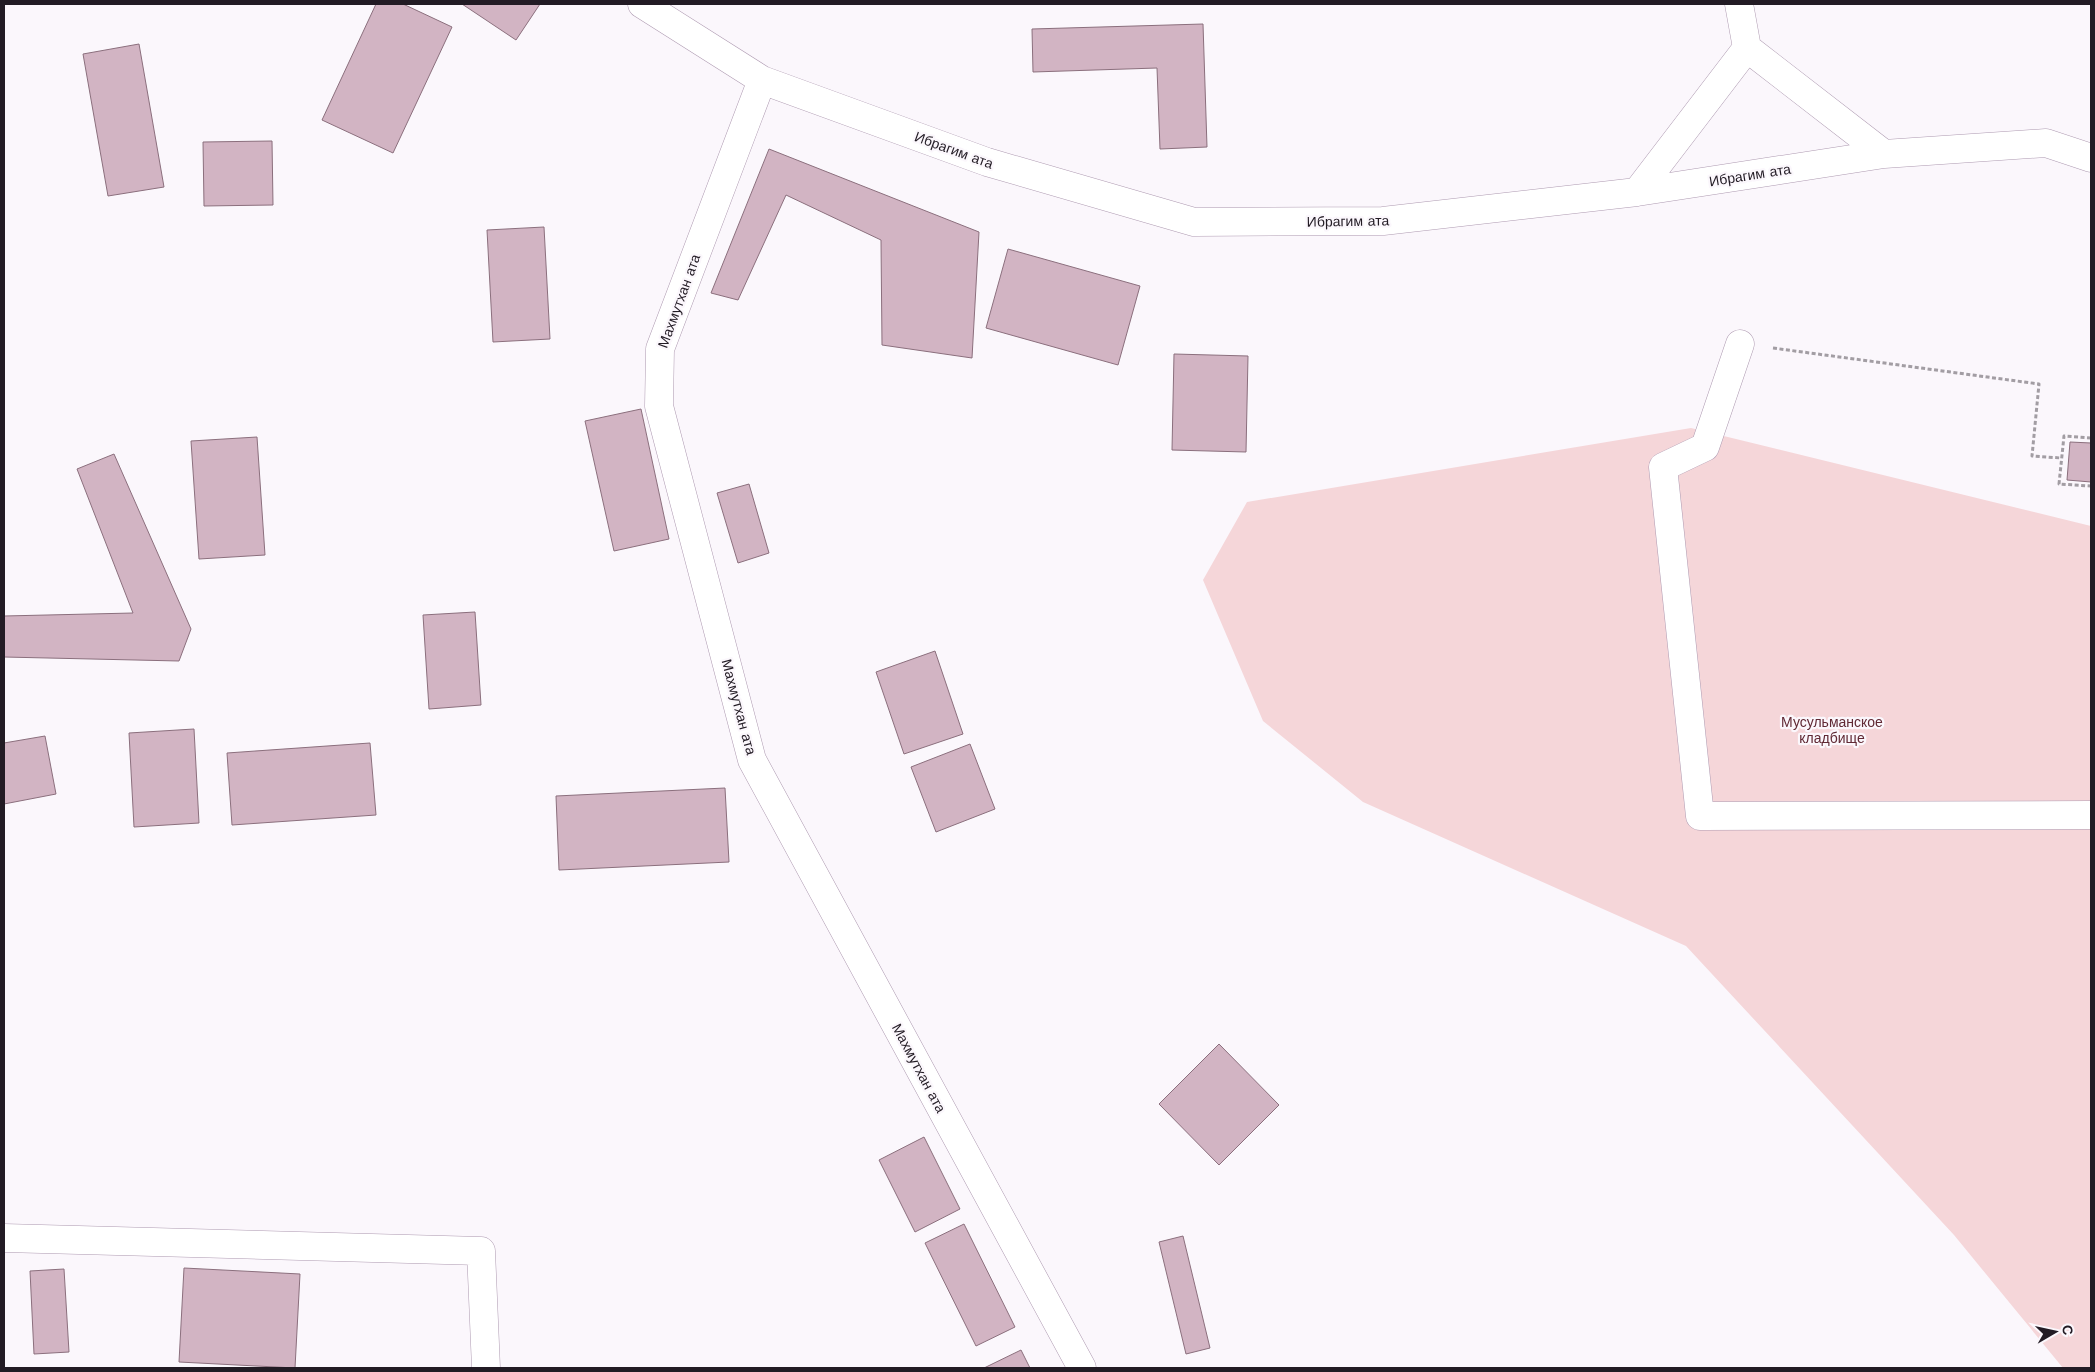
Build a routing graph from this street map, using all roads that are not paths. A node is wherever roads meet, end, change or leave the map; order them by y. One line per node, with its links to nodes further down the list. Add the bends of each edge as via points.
1 (642, 4): 4 (street, Ибрагим ата)
2 (1739, 4): 3 (street)
3 (1747, 48): 5 (street); 7 (street)
4 (762, 80): 7 (street, Ибрагим ата, via 987,162 1194,222 1383,221); 12 (street, Махмутхан ата, via 660,349 659,406 752,760)
5 (1884, 154): 6 (street, Ибрагим ата, via 2046,143); 7 (street, Ибрагим ата)
6 (2091, 158)
7 (1638, 192)
8 (1740, 344): 9 (street, via 1705,447 1663,467 1700,816)
9 (2091, 814)
10 (4, 1238): 11 (street, via 481,1251)
11 (486, 1368)
12 (1082, 1368)

